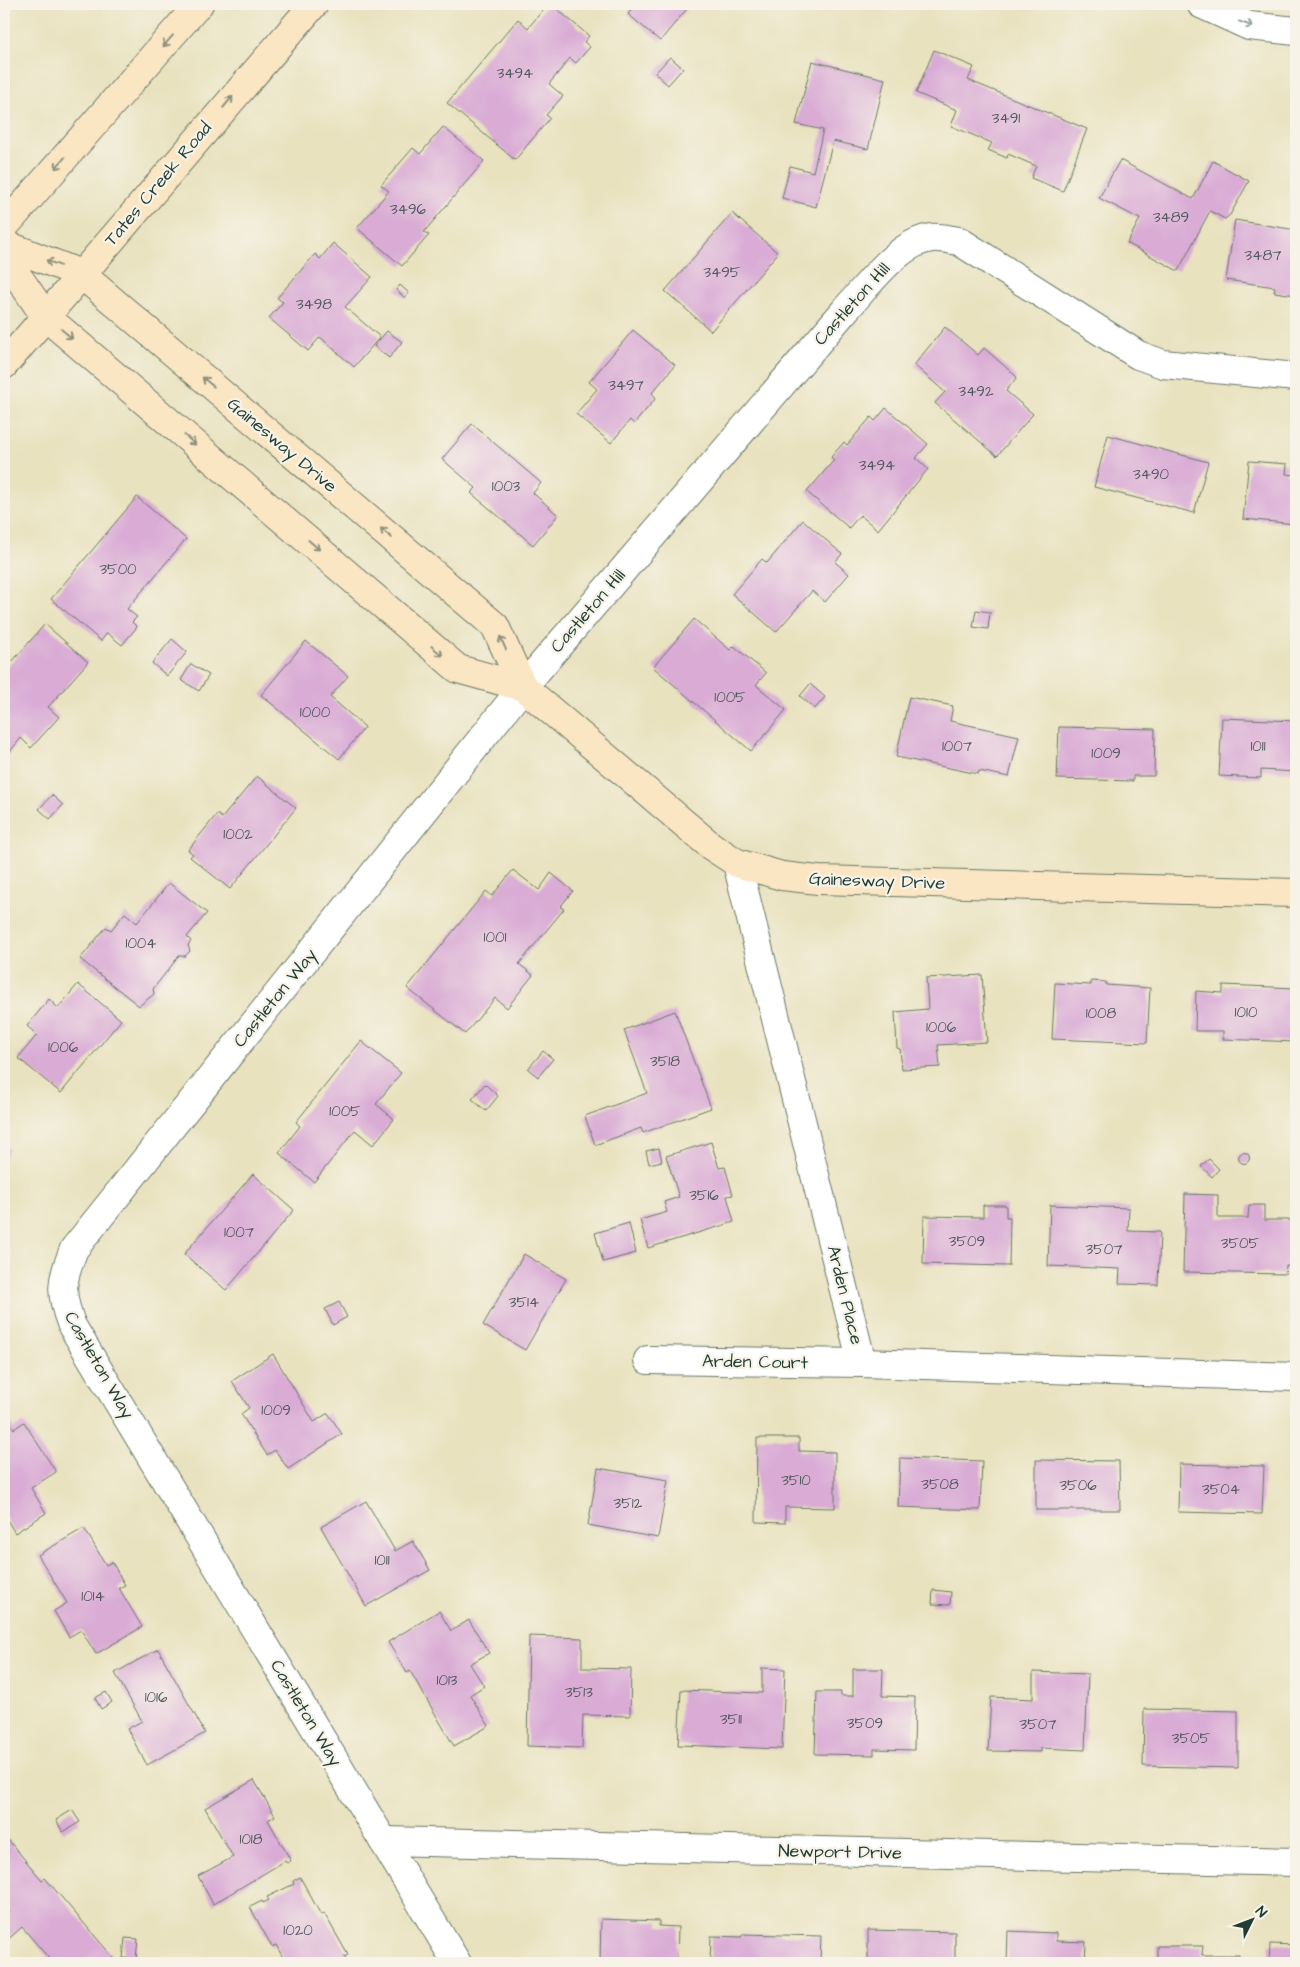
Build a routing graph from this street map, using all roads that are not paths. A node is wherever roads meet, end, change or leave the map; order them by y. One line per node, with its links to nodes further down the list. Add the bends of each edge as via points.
1 (199, 4): 5 (street, one-way to 5)
2 (314, 4): 8 (street, Tates Creek Road, one-way to 2)
3 (1201, 4): 4 (street, one-way to 4, via 1250,26)
4 (1296, 31)
5 (4, 227)
6 (4, 244): 8 (street, Gainesway Drive, one-way to 6)
7 (4, 256): 9 (street, Gainesway Drive)
8 (81, 274): 9 (street, Tates Creek Road); 12 (street, Gainesway Drive, one-way to 8, via 495,626)
9 (45, 316): 10 (street, Tates Creek Road); 12 (street, Gainesway Drive, one-way to 12, via 458,669)
10 (4, 365)
11 (1296, 377): 12 (street, Castleton Hill, via 1163,364 1138,355 959,242 933,237 918,241 894,257 847,308)
12 (523, 687): 13 (street, Gainesway Drive, via 711,846); 18 (street, Castleton Way, via 74,1249 63,1278 63,1302 72,1326)
13 (738, 863): 14 (street, Gainesway Drive, via 782,876 818,880); 16 (street, Arden Place)
14 (1296, 893)
15 (648, 1360): 16 (street, Arden Court)
16 (862, 1363): 17 (street, Arden Place)
17 (1296, 1376)
18 (383, 1841): 19 (street, Newport Drive); 20 (street, Castleton Way)
19 (1296, 1862)
20 (457, 1963)

